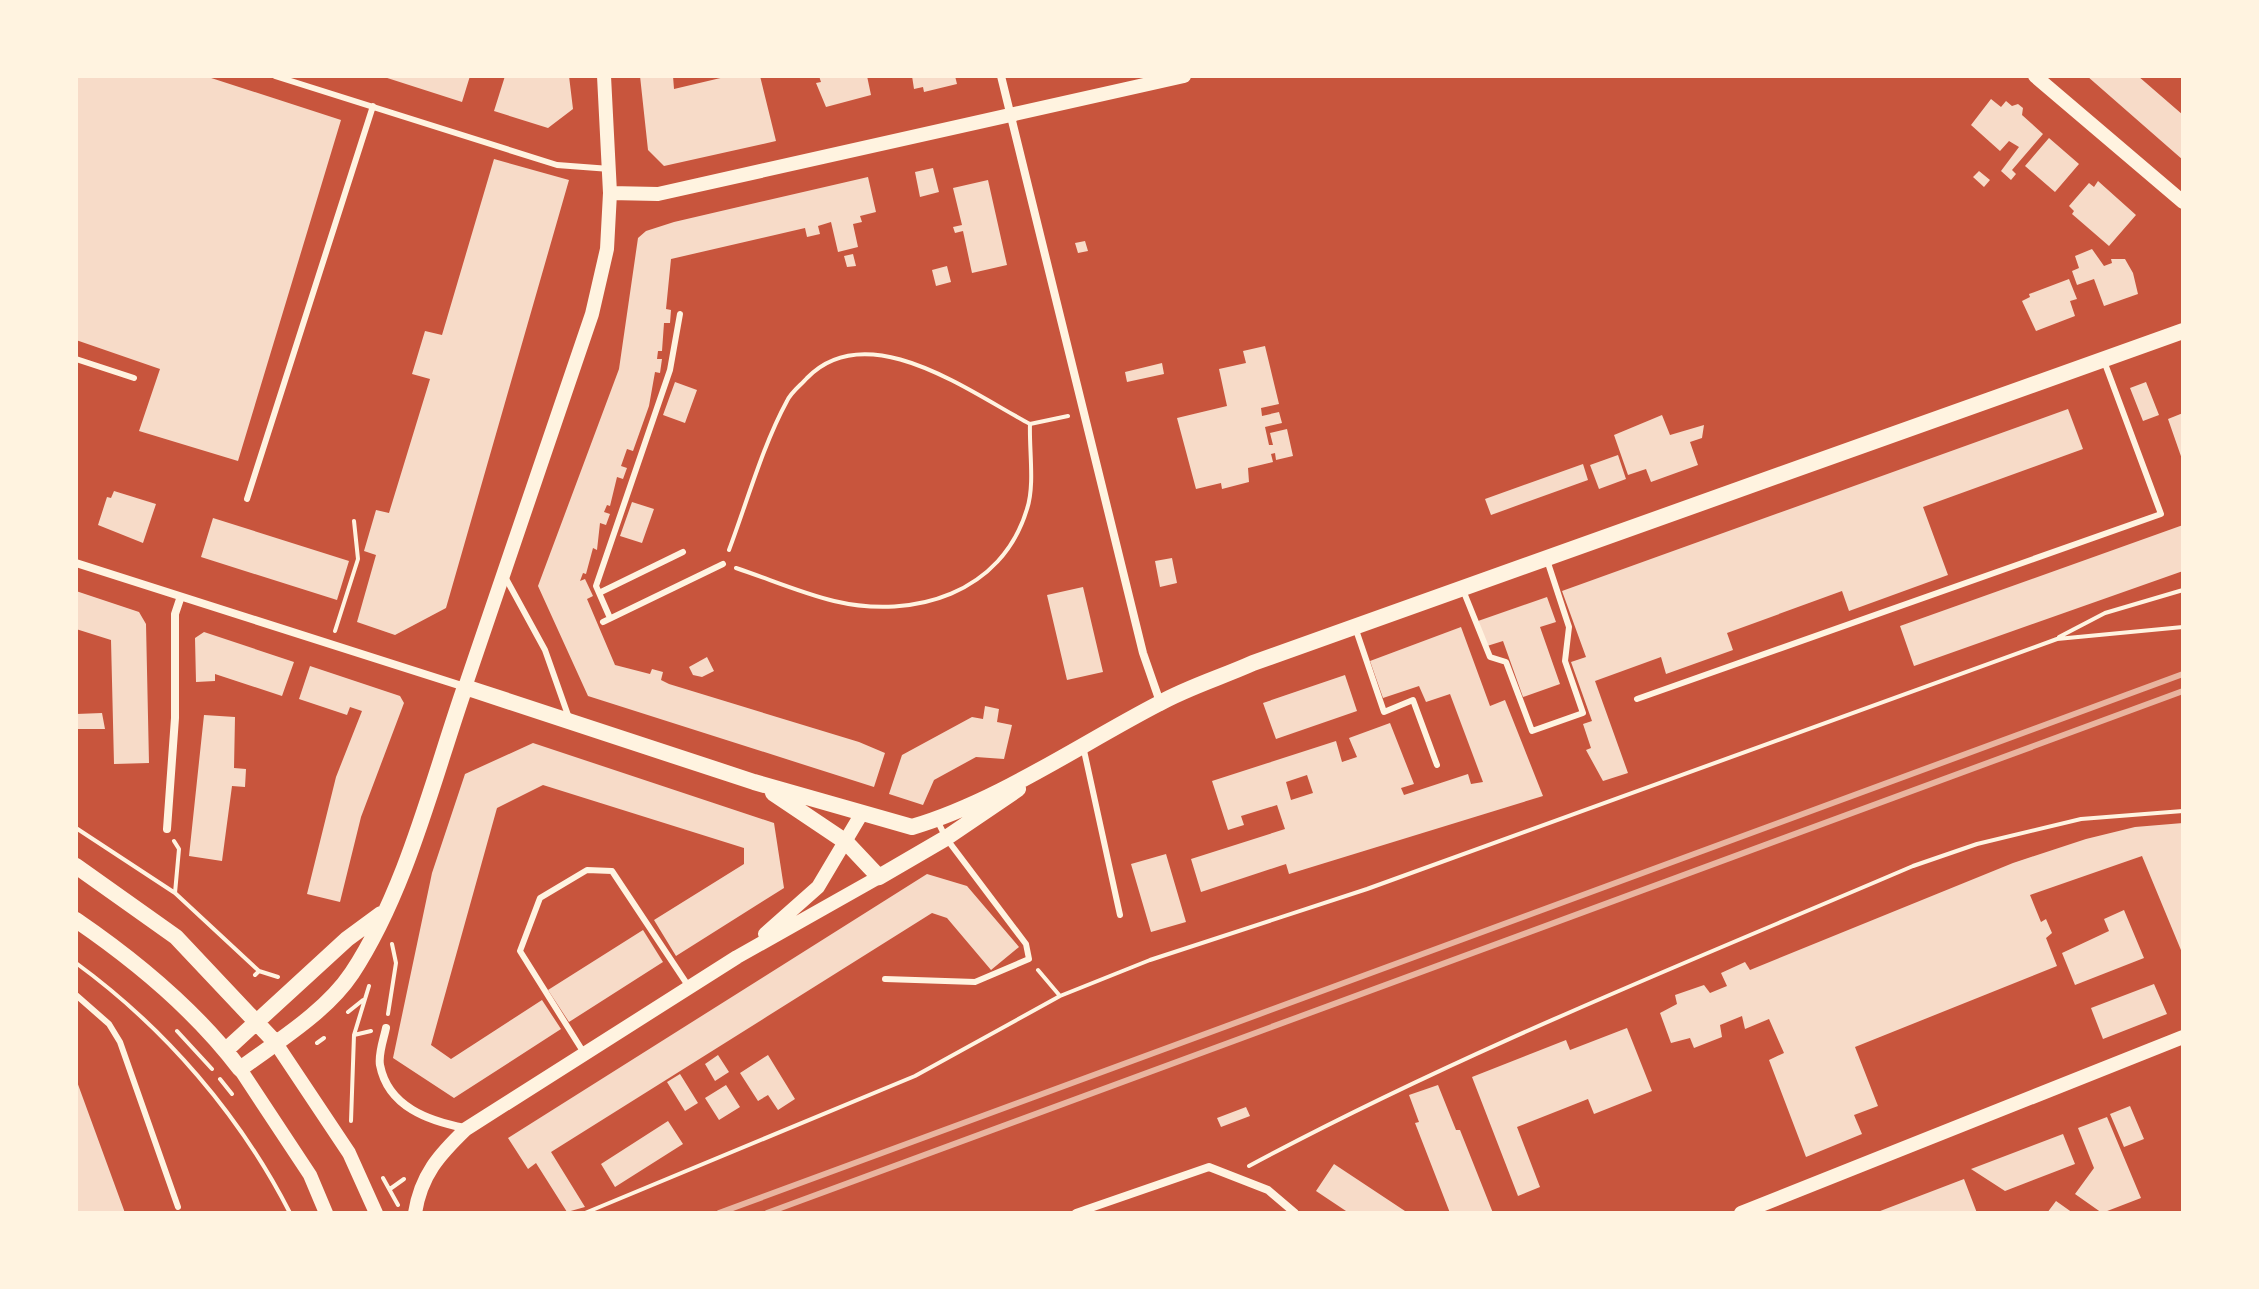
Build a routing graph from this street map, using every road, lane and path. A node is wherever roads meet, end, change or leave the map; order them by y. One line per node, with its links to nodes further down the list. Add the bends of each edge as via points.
1 (275, 76): 6 (lane)
2 (604, 76): 8 (street)
3 (1001, 76): 7 (street)
4 (1184, 76): 7 (street)
5 (2035, 76): 10 (street)
6 (373, 106): 8 (lane, via 557,165); 18 (lane)
7 (1010, 115): 9 (street, via 658,194); 16 (street)
8 (610, 169): 9 (street)
9 (610, 193): 24 (street, via 607,249 592,314)
10 (2183, 202)
11 (680, 314): 27 (lane, via 670,370 596,586)
12 (2183, 331): 14 (main road)
13 (76, 359): 15 (lane)
14 (2104, 361): 21 (main road); 36 (lane, via 2161,514)
15 (134, 378)
16 (1086, 412): 17 (path); 37 (street, via 1143,653)
17 (1030, 424): 23 (path, via 1028,506 1015,542 993,568 959,593 902,607 836,601); 23 (path, via 919,365 884,354 856,353 832,360 787,399)
18 (247, 499)
19 (354, 521): 29 (path, via 358,559)
20 (683, 552): 27 (lane)
21 (1547, 560): 25 (main road); 25 (lane, via 1569,627 1565,661 1583,713 1532,731 1506,662 1490,657)
22 (76, 563): 28 (street)
23 (723, 564): 27 (lane, via 607,620)
24 (504, 575): 34 (lane); 35 (street)
25 (1463, 590): 30 (main road)
26 (2183, 590): 32 (path, via 2105,613)
27 (599, 593)
28 (180, 599): 35 (street); 48 (street, via 175,614)
29 (340, 615)
30 (1355, 627): 37 (main road); 41 (lane, via 1384,712 1413,700)
31 (2183, 627): 32 (path)
32 (2057, 639): 66 (path)
33 (555, 645): 34 (lane)
34 (545, 650): 38 (lane)
35 (465, 687): 38 (main road); 55 (main road)
36 (1637, 699)
37 (1160, 702): 39 (main road)
38 (570, 721): 42 (main road)
39 (1083, 746): 40 (main road); 56 (lane)
40 (1066, 755): 45 (main road); 49 (main road)
41 (1437, 765)
42 (754, 782): 44 (main road); 50 (main road)
43 (2183, 811): 80 (path, via 2081,819 1913,866 1492,1046 1349,1112)
44 (862, 813): 46 (main road); 50 (street)
45 (937, 820): 46 (main road); 49 (lane)
46 (912, 827): 51 (main road)
47 (76, 828): 54 (path)
48 (167, 829): 54 (path, via 179,849)
49 (946, 838): 51 (main road); 59 (lane, via 1026,944)
50 (846, 842): 53 (main road); 58 (street, via 818,887)
51 (917, 854): 53 (main road)
52 (76, 866): 67 (main road, via 176,937)
53 (879, 877): 58 (street)
54 (175, 893): 61 (path, via 257,973)
55 (385, 910): 67 (main road); 69 (path, via 396,963); 72 (main road, via 351,974 309,1017)
56 (1120, 915)
57 (76, 920): 74 (main road, via 157,983)
58 (737, 957): 64 (street)
59 (1029, 959): 62 (lane, via 975,982); 66 (path)
60 (76, 963): 82 (path, via 177,1051 252,1149)
61 (278, 977)
62 (885, 979)
63 (369, 985): 78 (path, via 354,1035)
64 (689, 987): 75 (street); 75 (lane, via 612,871 587,870 540,898 520,951)
65 (76, 995): 81 (lane, via 109,1024 120,1042)
66 (1060, 996): 86 (path, via 915,1076)
67 (258, 1021): 72 (main road); 74 (main road)
68 (170, 1022): 77 (path)
69 (386, 1028): 79 (street, via 380,1064 391,1089 407,1107 434,1122)
70 (2183, 1037): 89 (street)
71 (324, 1038): 73 (path)
72 (275, 1042): 76 (main road); 84 (street, via 349,1153)
73 (317, 1043)
74 (226, 1050): 76 (main road)
75 (584, 1053): 79 (street)
76 (240, 1069): 83 (street, via 310,1175)
77 (238, 1104)
78 (351, 1121)
79 (466, 1129): 85 (street, via 425,1175)
80 (1234, 1174): 87 (street, via 1209,1167); 88 (street, via 1268,1190)
81 (178, 1207)
82 (290, 1213)
83 (326, 1213)
84 (376, 1213)
85 (415, 1213)
86 (585, 1213)
87 (1076, 1213)
88 (1295, 1213)
89 (1741, 1213)

